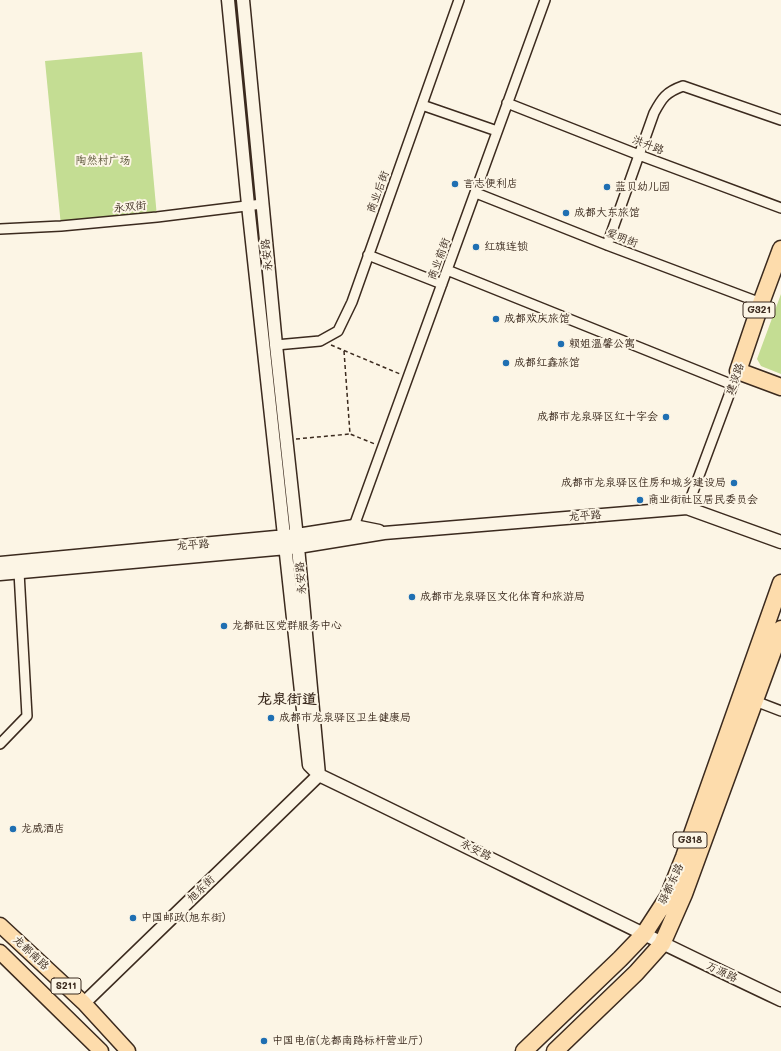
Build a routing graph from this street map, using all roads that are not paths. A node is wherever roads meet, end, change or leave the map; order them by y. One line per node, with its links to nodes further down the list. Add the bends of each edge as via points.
1 (228, 0): 12 (street)
2 (243, 0): 11 (street, 永安路)
3 (459, 0): 6 (street, 商业后街)
4 (545, 0): 5 (street, 商业前街)
5 (507, 103): 8 (street, 商业前街); 9 (street, 洪升路)
6 (422, 105): 8 (street); 17 (street, 商业后街)
7 (781, 120): 9 (street, via 683,86 671,90 662,99 654,113)
8 (498, 131): 10 (street, 商业前街)
9 (639, 155): 13 (street, 洪升路); 15 (street)
10 (476, 192): 15 (street, 爱明街); 18 (street, 商业前街)
11 (262, 204): 12 (street, 永双街); 21 (street, 永安路)
12 (248, 205): 14 (street, 永双街, via 157,217); 28 (street)
13 (781, 208)
14 (0, 229)
15 (607, 245): 20 (street, 爱明街)
16 (781, 249): 20 (highway, 建设路 / G321)
17 (368, 256): 19 (street); 21 (street, 商业后街, via 352,302 338,331 320,340)
18 (447, 270): 19 (street, 商业前街); 22 (street)
19 (442, 284): 25 (street, 商业前街)
20 (761, 304): 22 (highway, 建设路 / G321)
21 (276, 345): 27 (street, 永安路)
22 (736, 378): 23 (highway); 24 (street, 建设路)
23 (781, 387)
24 (687, 508): 26 (street, 龙平路); 29 (street, 龙平路)
25 (354, 526): 26 (street, 龙平路); 27 (street, 龙平路)
26 (384, 532): 27 (street, 龙平路)
27 (298, 541): 28 (street, 龙平路); 38 (street, 永安路)
28 (285, 542): 30 (street, 龙平路); 31 (street, 龙平路); 38 (street, via 309,765)
29 (781, 542)
30 (0, 563)
31 (19, 572): 32 (street, 龙平路); 37 (street, via 27,716)
32 (0, 574)
33 (781, 583): 40 (highway, 驿都东路 / G318, via 684,857 668,897)
34 (781, 628): 35 (highway, 驿都东路 / G318)
35 (755, 701): 36 (street); 41 (highway, 驿都东路 / G318, via 684,894)
36 (781, 711)
37 (0, 744)
38 (319, 775): 40 (street, 永安路); 44 (street, 旭东街)
39 (0, 925): 44 (main road, 龙都南路 / S211)
40 (644, 934): 41 (street, 永安路); 47 (highway, 驿都东路 / G318)
41 (662, 944): 43 (street, 万源路); 48 (highway, 驿都东路 / G318, via 636,973)
42 (0, 952): 45 (main road, 龙都南路 / S211)
43 (781, 1000)
44 (84, 1003): 46 (main road, 龙都南路 / S211)
45 (101, 1051)
46 (128, 1051)
47 (524, 1051)
48 (554, 1051)

